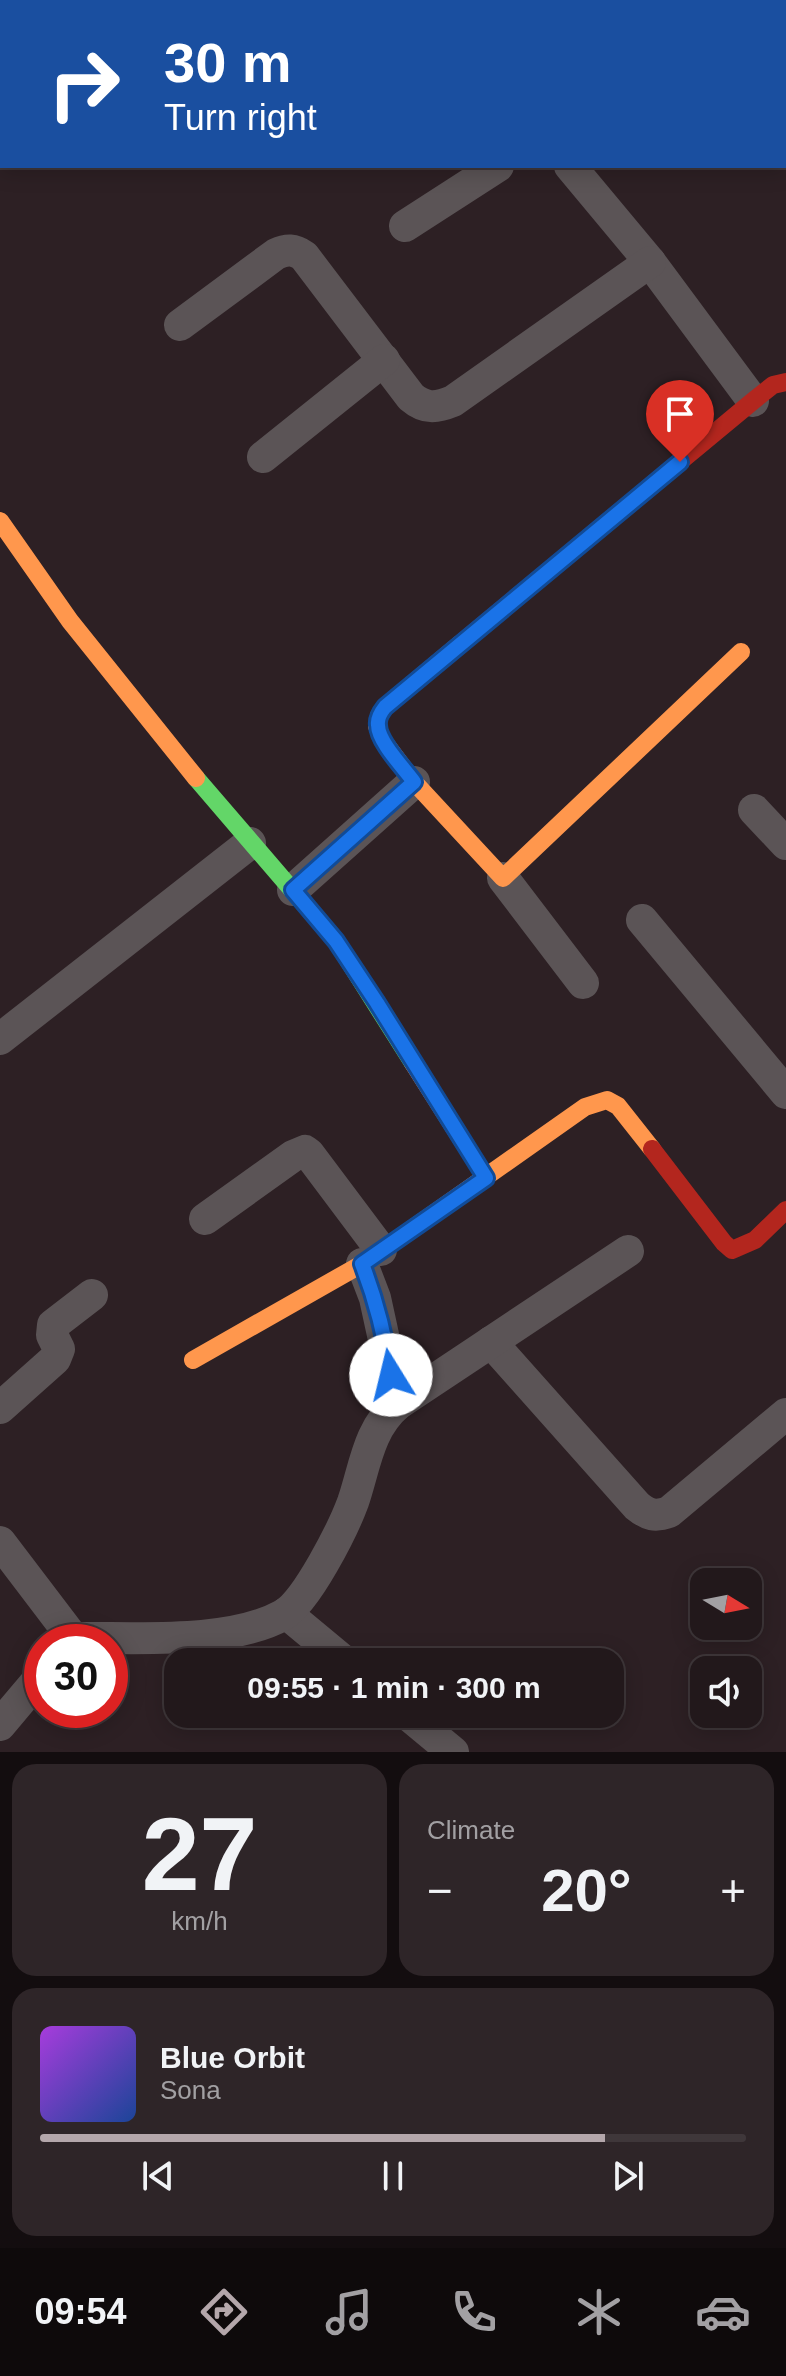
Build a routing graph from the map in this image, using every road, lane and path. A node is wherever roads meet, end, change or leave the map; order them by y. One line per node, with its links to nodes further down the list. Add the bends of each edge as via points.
1 (495, 168): 3 (street)
2 (572, 168): 4 (street)
3 (405, 226)
4 (650, 262): 6 (street, via 438,407 411,397); 8 (street)
5 (180, 325): 6 (street, via 276,254 295,250)
6 (384, 360): 9 (street)
7 (786, 382): 8 (street)
8 (753, 401): 12 (street, via 385,707 377,726 382,739)
9 (263, 457)
10 (0, 521): 14 (street, via 70,621)
11 (741, 652): 16 (street)
12 (414, 782): 16 (street); 17 (street)
13 (754, 810): 15 (street)
14 (250, 843): 17 (street); 20 (street)
15 (786, 844)
16 (503, 878): 19 (street)
17 (293, 890): 22 (street, via 336,941)
18 (642, 920): 21 (street)
19 (583, 983)
20 (0, 1039)
21 (786, 1093)
22 (486, 1178): 23 (street, via 585,1107 607,1100 618,1106 732,1250 751,1244); 26 (street)
23 (786, 1210)
24 (205, 1219): 26 (street, via 305,1151)
25 (628, 1251): 28 (street)
26 (372, 1257): 29 (street); 30 (street)
27 (92, 1295): 31 (street, via 53,1325 59,1349 55,1359)
28 (491, 1342): 30 (street); 32 (street, via 637,1506 657,1516 669,1512)
29 (193, 1360)
30 (398, 1404): 34 (street, via 373,1434 332,1549)
31 (0, 1408)
32 (786, 1414)
33 (0, 1542): 35 (street)
34 (286, 1613): 36 (street, via 251,1628 211,1635); 37 (street)
35 (59, 1624)
36 (128, 1638)
37 (328, 1648)
38 (24, 1696): 39 (street)
39 (0, 1725)
40 (424, 1728): 41 (street)
41 (453, 1752)

